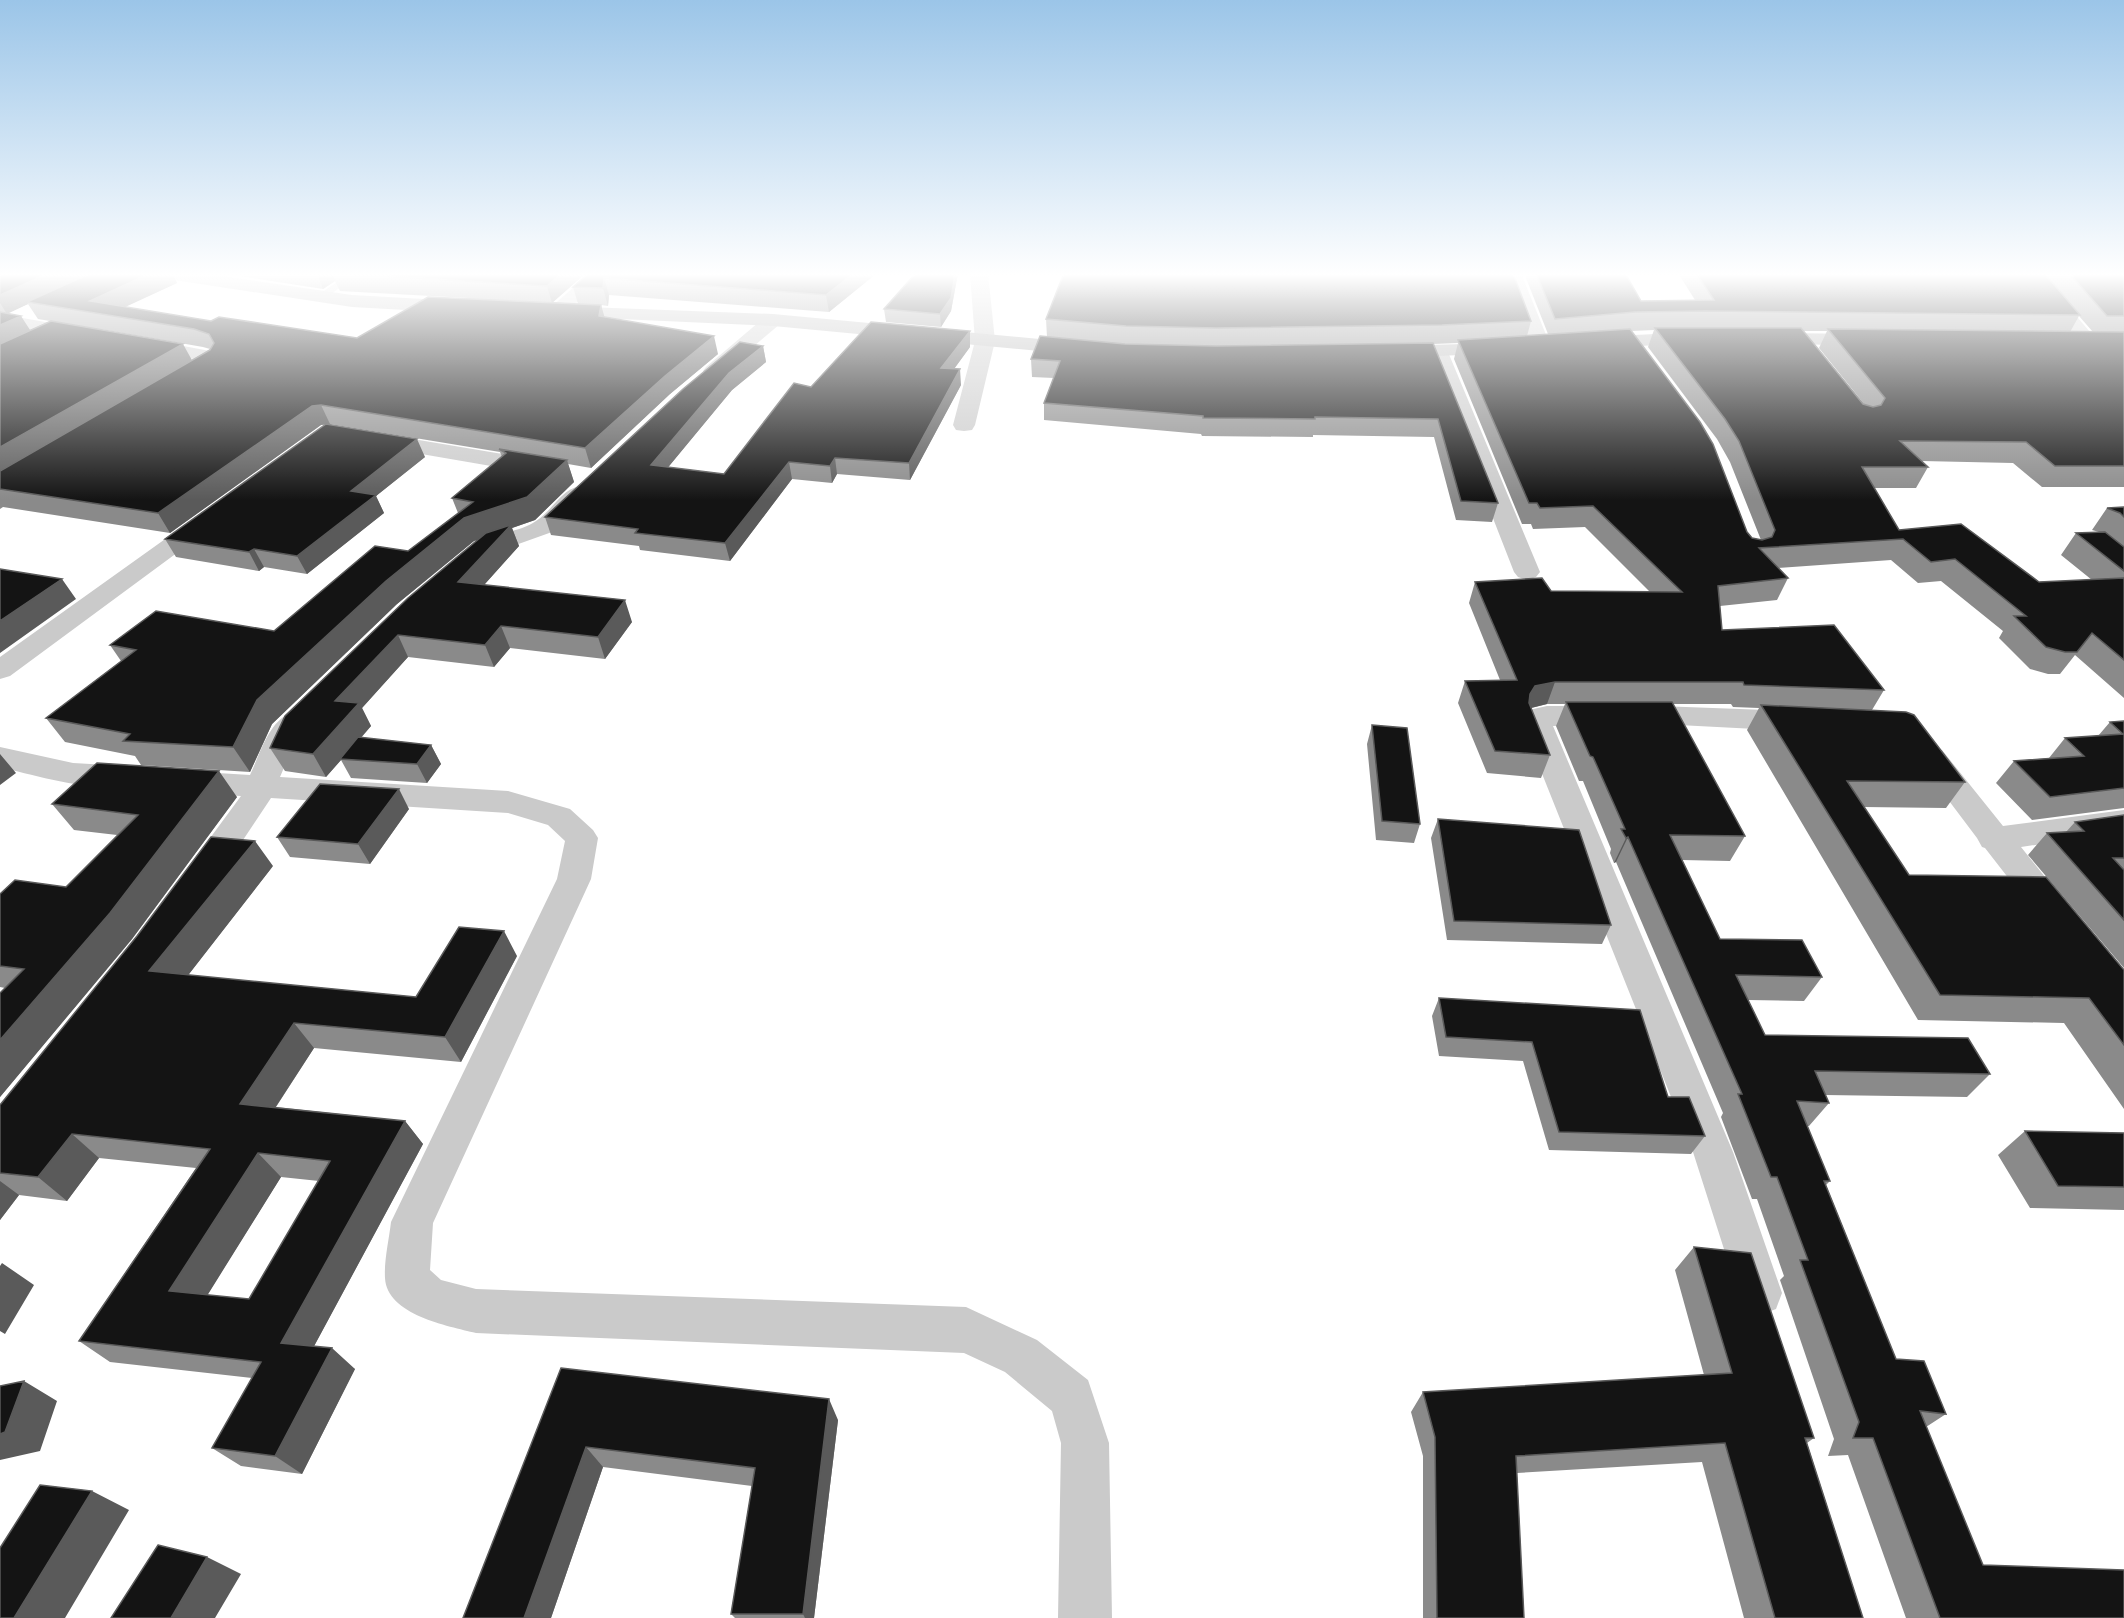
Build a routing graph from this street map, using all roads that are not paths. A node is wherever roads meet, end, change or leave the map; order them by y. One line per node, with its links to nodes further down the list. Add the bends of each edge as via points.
1 (167, 349): 13 (street, via 203,355 211,362)
2 (739, 349): 14 (street)
3 (983, 349): 15 (street)
4 (1073, 349): 8 (street)
5 (1510, 349): 9 (street)
6 (1636, 349): 11 (street)
7 (1807, 349): 12 (street)
8 (1102, 351)
9 (1438, 352): 10 (street); 19 (street)
10 (1367, 353)
11 (1643, 358)
12 (1814, 358)
13 (172, 385)
14 (695, 386)
15 (963, 425)
16 (353, 436): 18 (street, via 576,474 544,527 484,548)
17 (223, 509): 20 (street)
18 (458, 570)
19 (1527, 572)
20 (0, 670)
21 (317, 701): 25 (street, via 284,733)
22 (1823, 722): 30 (street, via 1547,714 1539,717 1538,726 1713,1152)
23 (1914, 734): 27 (street)
24 (0, 758): 25 (street, via 73,773)
25 (260, 787): 28 (street, via 253,804); 31 (street, via 508,802 559,817 582,838 574,879 412,1222 407,1280 430,1299 476,1311 966,1330 1021,1356 1071,1397 1085,1443)
26 (2124, 821): 27 (street)
27 (1994, 838): 29 (street)
28 (186, 895)
29 (2073, 935)
30 (1768, 1318)
31 (1085, 1618)

